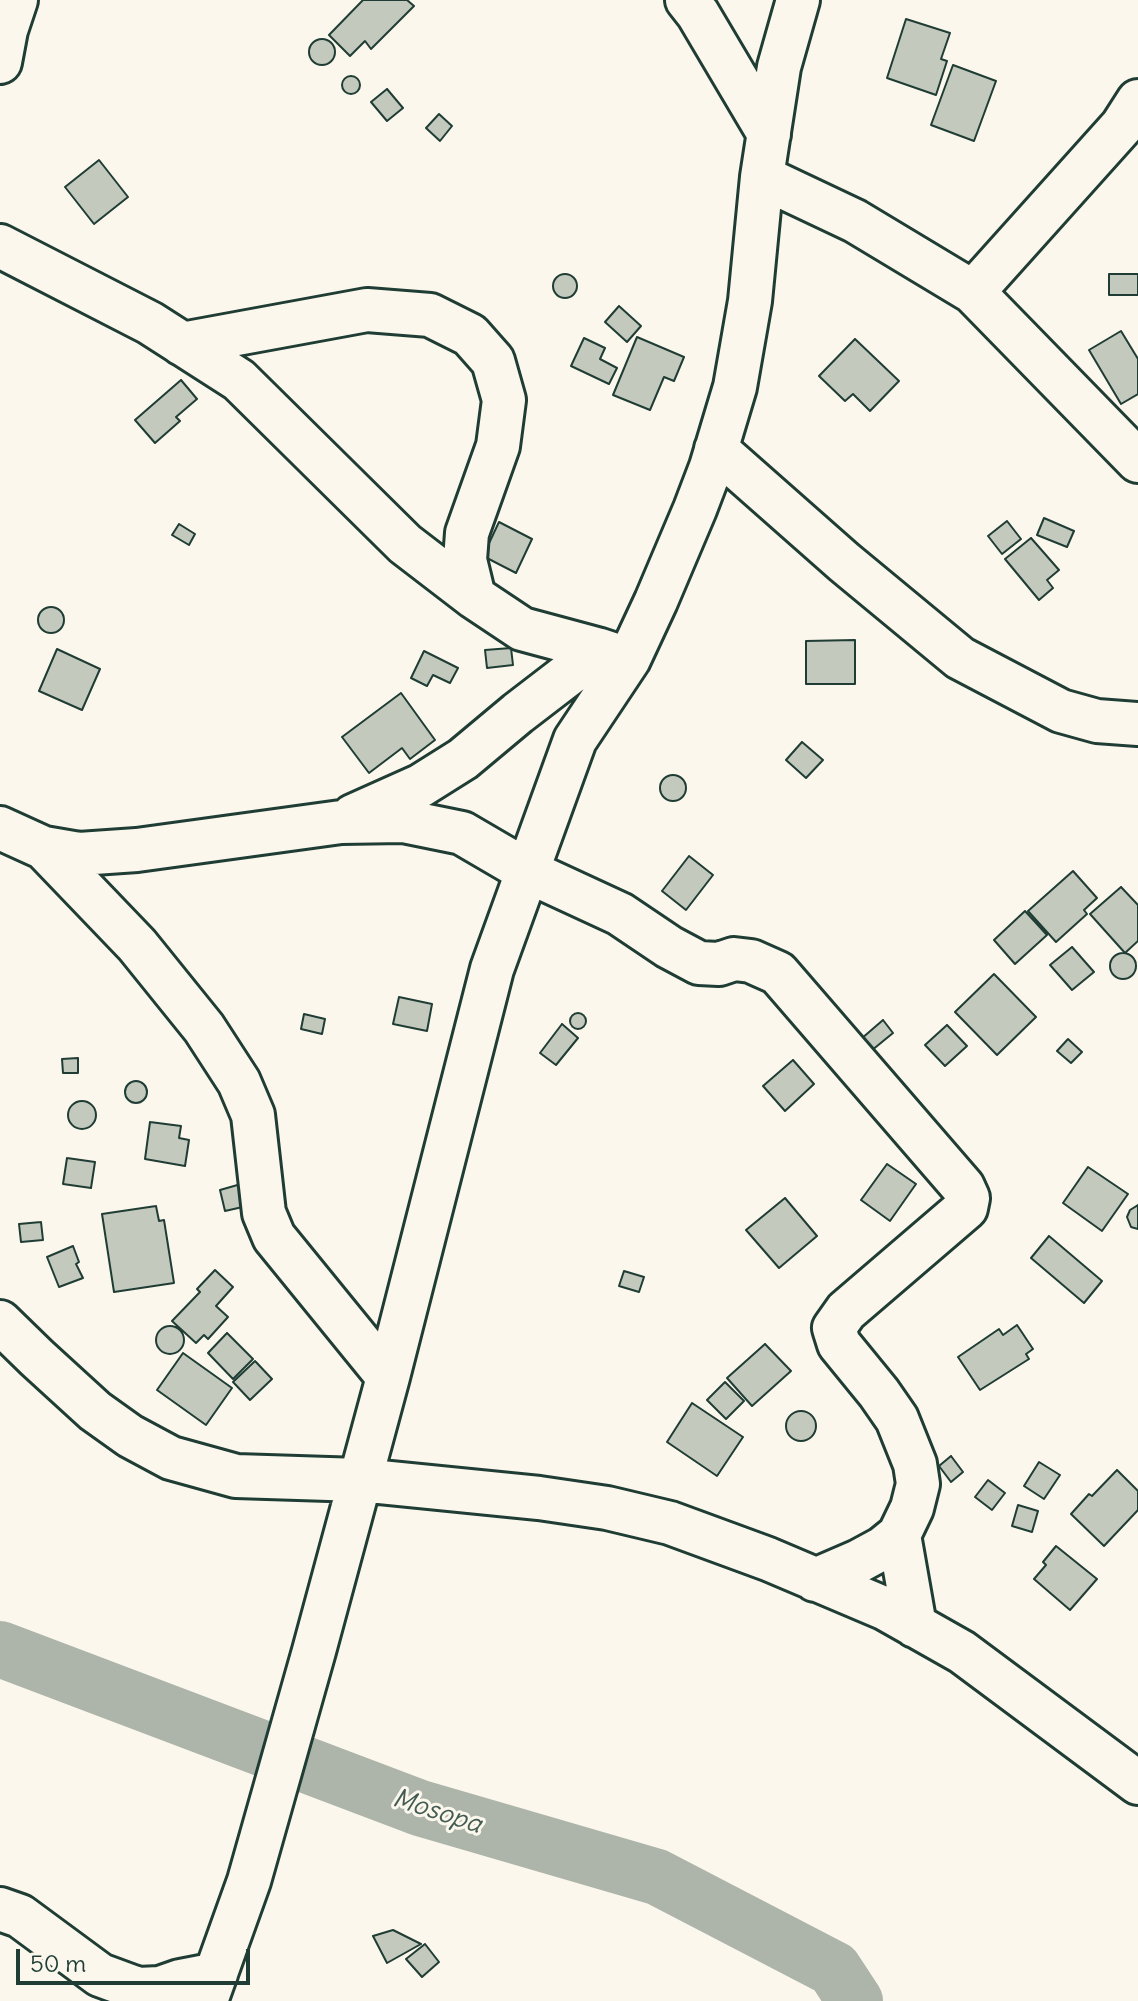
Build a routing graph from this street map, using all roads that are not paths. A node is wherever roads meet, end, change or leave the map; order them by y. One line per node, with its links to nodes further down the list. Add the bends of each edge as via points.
1 (16, 0): 4 (street)
2 (687, 0): 6 (street)
3 (798, 0): 6 (street, via 779,67)
4 (0, 62)
5 (1138, 101): 9 (street, via 1122,126)
6 (769, 134): 7 (street)
7 (762, 177): 9 (street, via 855,221); 11 (street, via 750,301 735,387)
8 (0, 246): 10 (street)
9 (973, 292): 12 (street)
10 (182, 344): 13 (street, via 239,380 405,544); 13 (street, via 367,310 430,315 470,335 493,361 504,400 498,446 467,533 465,560)
11 (716, 449): 14 (street, via 695,509); 15 (street, via 960,658 1061,711)
12 (1138, 461)
13 (474, 597): 14 (street, via 522,629)
14 (614, 655): 16 (street, via 518,713 463,759 420,786); 19 (street, via 575,740)
15 (1138, 724)
16 (341, 822): 18 (street, via 137,850 79,854); 19 (street, via 403,821 462,833)
17 (0, 828): 18 (street)
18 (44, 848): 21 (street, via 137,945 204,1028 253,1115 264,1213 274,1237)
19 (527, 871): 21 (street, via 492,969); 23 (street, via 620,914 699,963 751,961 778,973 963,1187 966,1208 846,1311 834,1328 839,1344 897,1419 915,1464 918,1484)
20 (0, 1322): 22 (street, via 95,1411 171,1458 236,1476)
21 (388, 1377): 22 (street)
22 (360, 1480): 24 (street, via 607,1508 670,1523); 28 (street, via 249,1881)
23 (899, 1535): 24 (street, via 859,1561); 25 (street)
24 (815, 1580): 25 (street)
25 (915, 1626): 26 (street, via 962,1652)
26 (1138, 1783)
27 (0, 1909): 28 (street, via 20,1916 100,1975 138,1989 180,1981)
28 (211, 1988)

